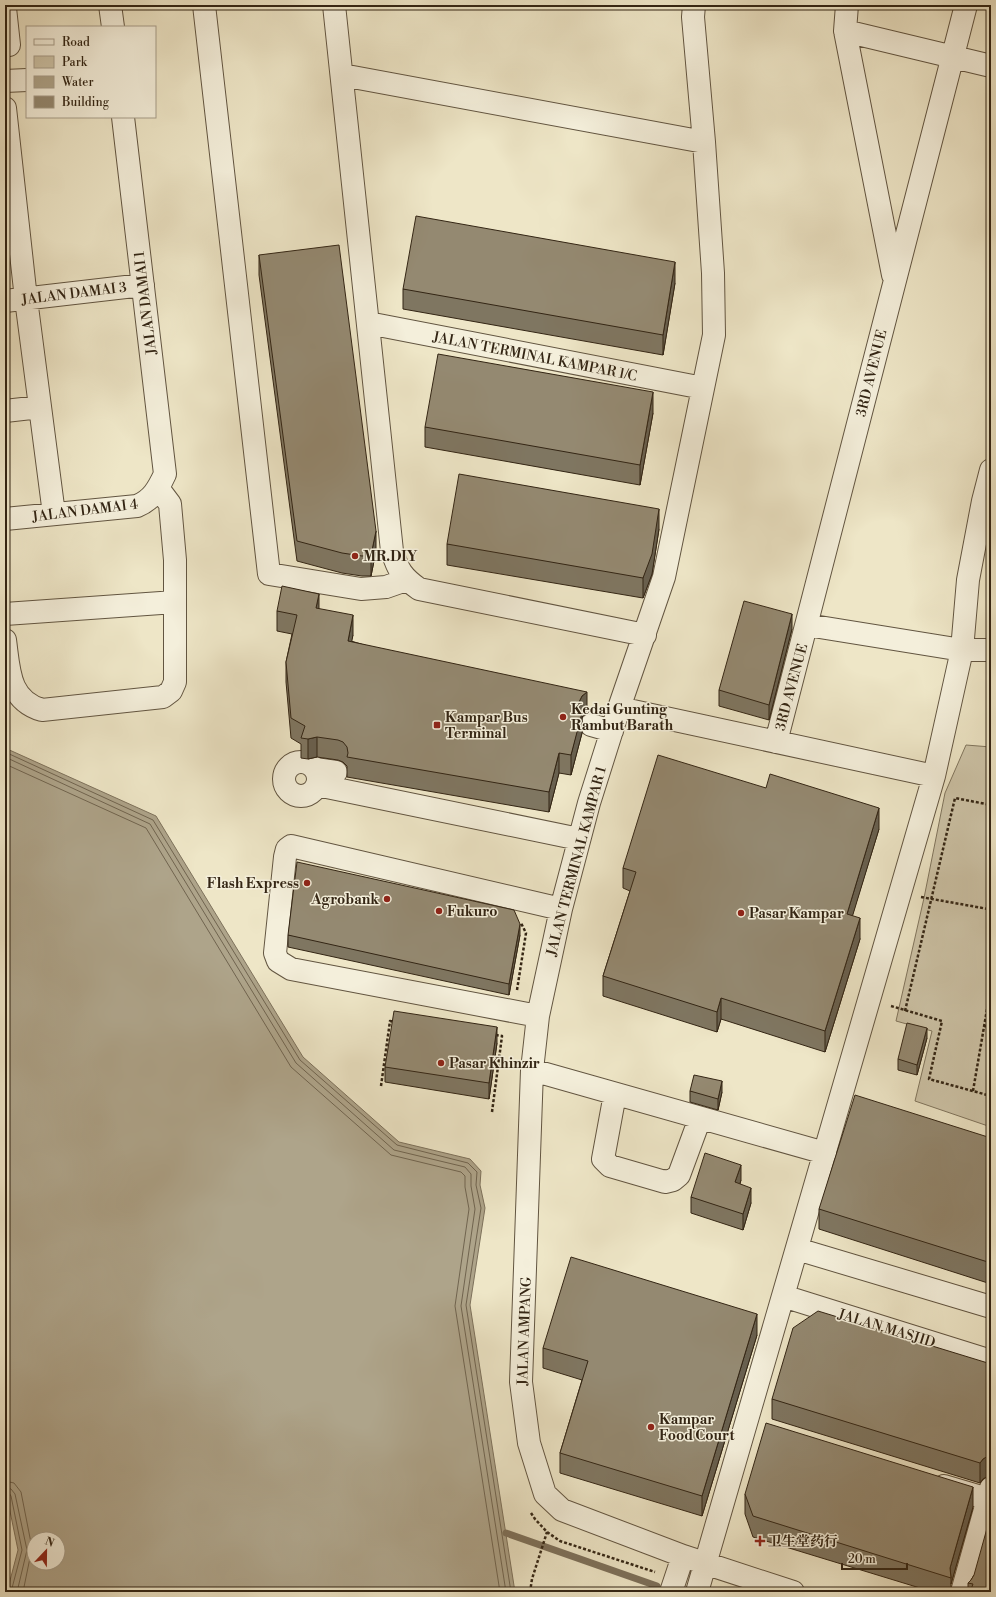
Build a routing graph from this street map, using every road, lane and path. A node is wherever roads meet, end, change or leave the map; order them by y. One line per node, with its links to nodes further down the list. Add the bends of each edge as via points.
1 (110, 5): 8 (street)
2 (204, 5): 31 (street, via 269,574 360,589 386,587)
3 (334, 5): 13 (street)
4 (694, 5): 18 (street, JALAN TERMINAL KAMPAR 1)
5 (847, 5): 9 (street)
6 (966, 5): 11 (street, 3RD AVENUE)
7 (5, 8): 10 (street)
8 (113, 26)
9 (845, 31): 11 (street); 20 (street)
10 (14, 45)
11 (952, 57): 12 (street); 20 (street, 3RD AVENUE)
12 (991, 66)
13 (342, 75): 18 (street); 23 (street)
14 (26, 80): 15 (street)
15 (5, 81)
16 (5, 108): 19 (street)
17 (123, 118): 21 (street, JALAN DAMAI 1)
18 (704, 142): 24 (street, JALAN TERMINAL KAMPAR 1, via 713,273 714,335)
19 (10, 193): 22 (street)
20 (894, 281): 34 (street, 3RD AVENUE)
21 (143, 285): 22 (street, JALAN DAMAI 3); 28 (street, JALAN DAMAI 1, via 165,474)
22 (15, 300): 25 (street)
23 (368, 323): 24 (street, JALAN TERMINAL KAMPAR 1/C); 31 (street, via 392,551 397,567)
24 (703, 388): 35 (street, JALAN TERMINAL KAMPAR 1, via 664,577)
25 (40, 407): 26 (street); 29 (street)
26 (5, 411)
27 (991, 470): 36 (street, via 968,580)
28 (158, 488): 29 (street, JALAN DAMAI 4, via 146,502 137,506); 32 (street, via 170,504 175,560)
29 (54, 514): 30 (street, JALAN DAMAI 4)
30 (5, 519)
31 (406, 580): 35 (street, via 419,589)
32 (175, 602): 33 (street); 38 (street, via 175,682 171,691 163,697 42,710 34,708 19,698 14,689)
33 (5, 614)
34 (807, 625): 36 (street); 42 (street, 3RD AVENUE)
35 (645, 635): 39 (street, JALAN TERMINAL KAMPAR 1)
36 (962, 650): 37 (street); 44 (street)
37 (991, 650)
38 (6, 653)
39 (619, 708): 41 (street, JALAN TERMINAL KAMPAR 1); 42 (street)
40 (591, 725): 41 (street)
41 (612, 731): 46 (street, JALAN TERMINAL KAMPAR 1)
42 (776, 742): 44 (street)
43 (336, 772): 46 (street, via 316,777)
44 (934, 776): 47 (street)
45 (991, 805): 48 (path, via 955,798)
46 (580, 840): 50 (street, JALAN TERMINAL KAMPAR 1)
47 (900, 894): 48 (path); 55 (street)
48 (931, 899): 51 (path); 56 (path)
49 (991, 903): 51 (path)
50 (561, 909): 57 (street, via 291,846 287,849 275,953 278,961 291,970); 58 (street, JALAN TERMINAL KAMPAR 1)
51 (988, 909): 53 (path, via 987,920)
52 (520, 922): 57 (path, via 526,933)
53 (991, 926)
54 (991, 986): 60 (path)
55 (869, 1000): 56 (path); 66 (street)
56 (905, 1010): 65 (path, via 942,1021 929,1079)
57 (514, 1012): 58 (street)
58 (538, 1016): 63 (street, JALAN AMPANG)
59 (398, 1022): 64 (path, via 390,1021)
60 (984, 1026): 61 (path); 65 (path)
61 (991, 1027)
62 (494, 1035): 70 (path, via 502,1036)
63 (532, 1070): 67 (street); 80 (street, JALAN AMPANG, via 521,1382 529,1443 545,1494 562,1510)
64 (382, 1086)
65 (973, 1091): 68 (path)
66 (842, 1093): 69 (street); 72 (street)
67 (615, 1094): 71 (street); 71 (street, via 603,1159 610,1166 665,1182 679,1175)
68 (991, 1096)
69 (864, 1100)
70 (492, 1112)
71 (700, 1118): 72 (street)
72 (825, 1153): 73 (street)
73 (797, 1249): 74 (street); 75 (street)
74 (784, 1296): 76 (street, JALAN MASJID); 81 (street, via 754,1427)
75 (991, 1307)
76 (991, 1361)
77 (928, 1481): 78 (street)
78 (989, 1494): 86 (street)
79 (547, 1532): 82 (path)
80 (683, 1556): 81 (street, JALAN AMPANG); 83 (street)
81 (706, 1564): 84 (street); 85 (street, JALAN AMPANG)
82 (530, 1592)
83 (671, 1592)
84 (697, 1592)
85 (793, 1592)
86 (962, 1592)

